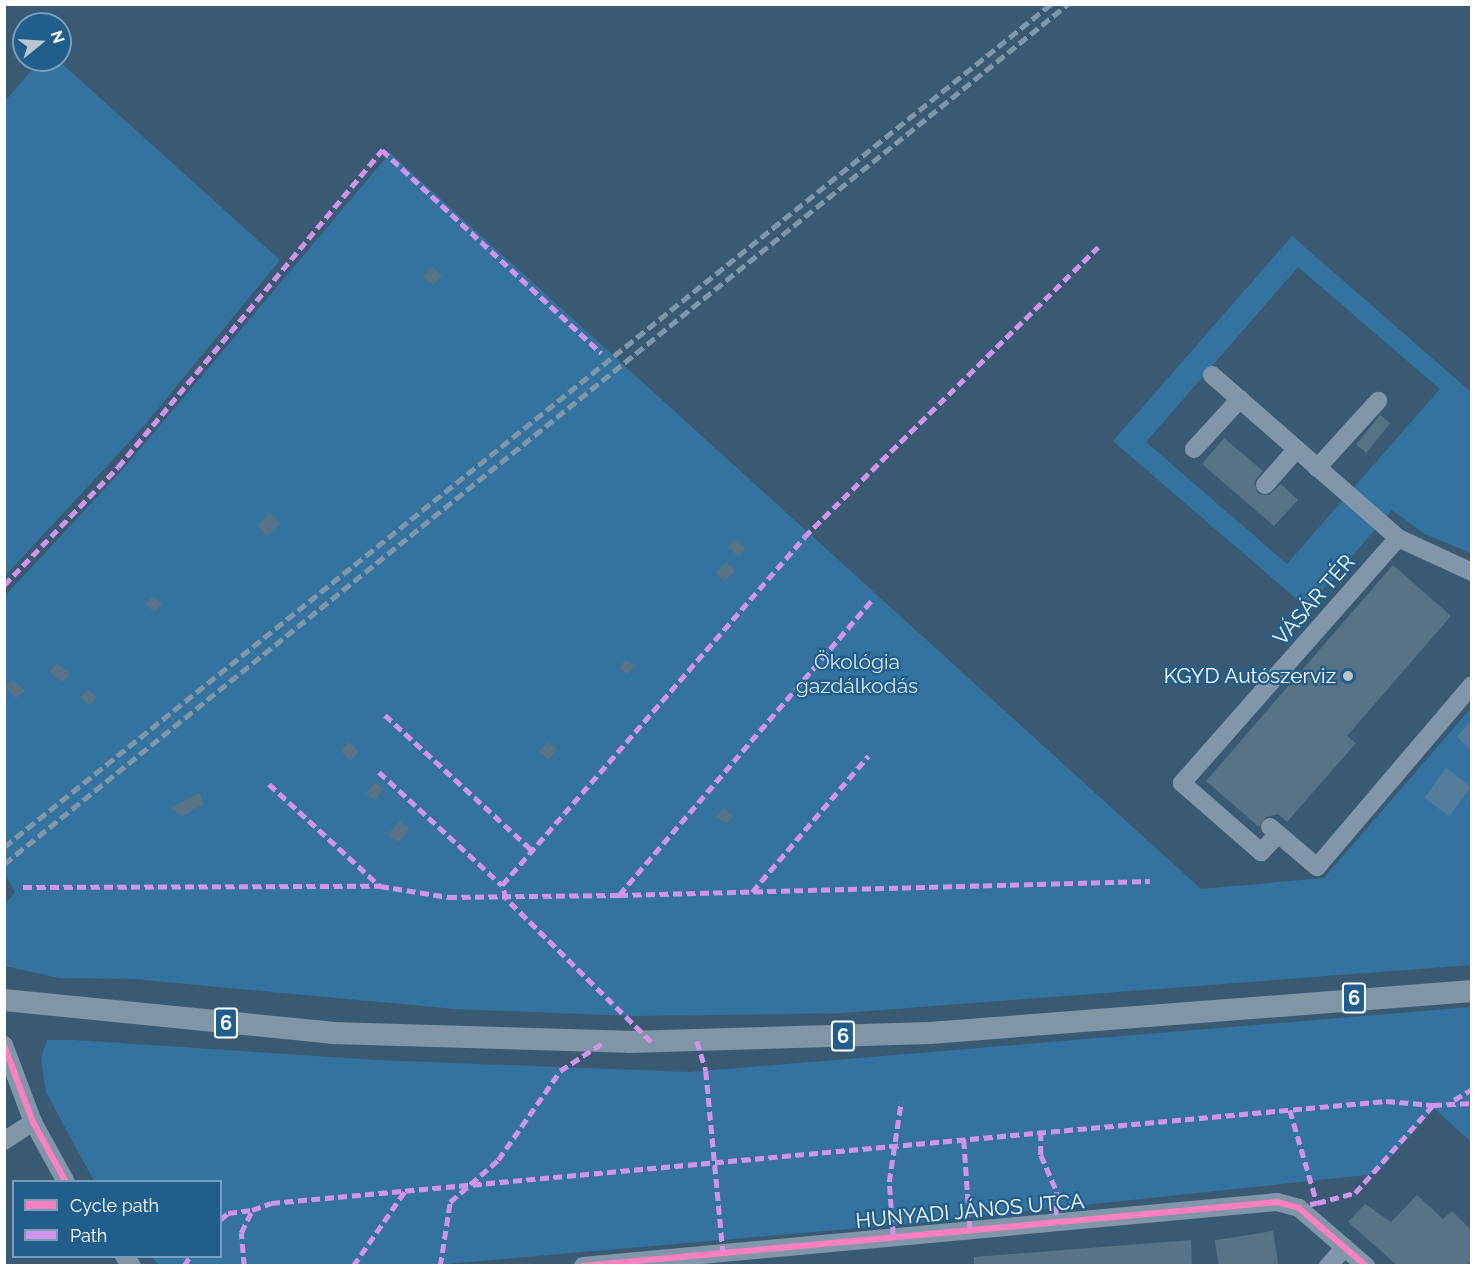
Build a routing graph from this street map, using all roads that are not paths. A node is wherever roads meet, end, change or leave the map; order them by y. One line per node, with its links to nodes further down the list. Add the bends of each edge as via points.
1 (1212, 375): 2 (street)
2 (1239, 399): 4 (street); 5 (street)
3 (1378, 401): 6 (street)
4 (1194, 450)
5 (1296, 450): 6 (street); 7 (street)
6 (1317, 468): 8 (street)
7 (1265, 485)
8 (1398, 538): 9 (street); 10 (street, VÁSÁR TÉR, via 1182,783 1261,852 1274,830 1317,867)
9 (1472, 572)
10 (1472, 685)
11 (1472, 991): 12 (main road, 6, via 930,1033 628,1042 332,1033)
12 (4, 1000)
13 (4, 1045): 14 (street)
14 (33, 1122): 15 (street); 16 (street)
15 (4, 1141)
16 (65, 1180)
17 (1345, 1247): 18 (street, HUNYADI JÁNOS UTCA, via 1299,1208 1277,1202); 19 (street); 20 (street, HUNYADI JÁNOS UTCA)
18 (583, 1266)
19 (1328, 1266)
20 (1366, 1266)

